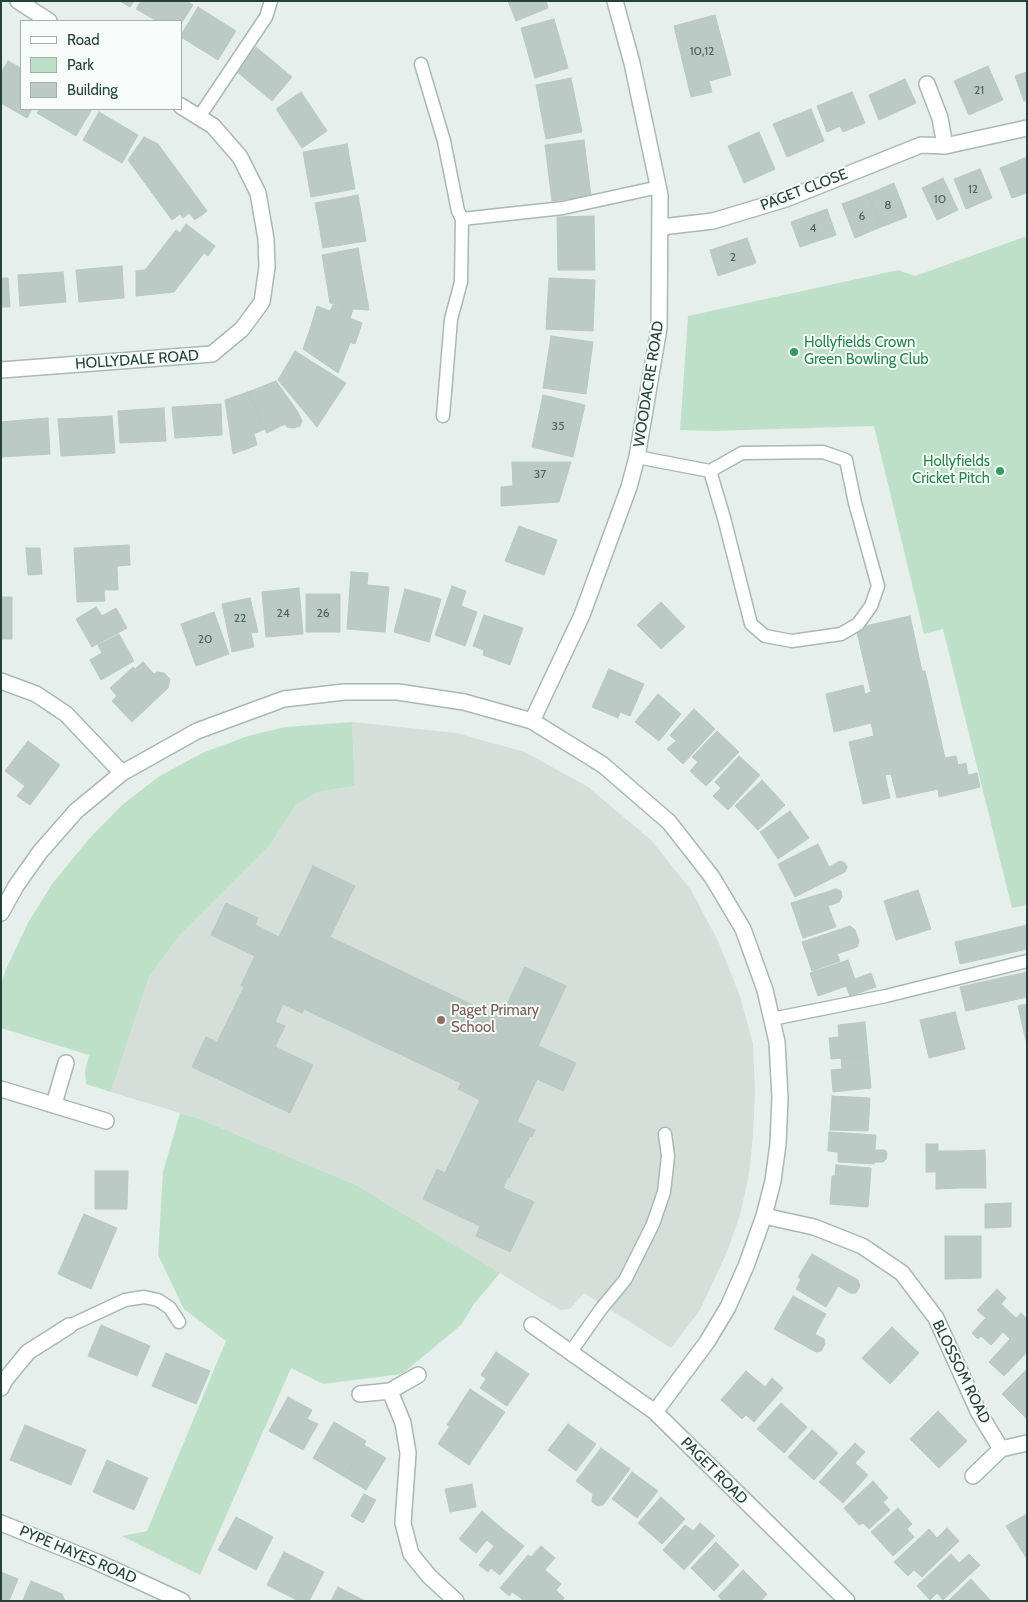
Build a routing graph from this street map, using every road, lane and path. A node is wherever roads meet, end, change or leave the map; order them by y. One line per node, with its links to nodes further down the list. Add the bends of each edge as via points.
1 (18, 1): 4 (street)
2 (271, 1): 8 (lane, via 266,17)
3 (615, 1): 11 (street, WOODACRE ROAD)
4 (47, 20)
5 (421, 64): 12 (lane, via 444,141)
6 (927, 84): 10 (street)
7 (182, 107): 8 (street, HOLLYDALE ROAD)
8 (199, 117): 14 (street, HOLLYDALE ROAD, via 213,126 240,157 258,193 267,267 262,302 242,329 212,354)
9 (1027, 128): 10 (street, PAGET CLOSE)
10 (946, 146): 13 (street, PAGET CLOSE, via 921,145 786,199 713,221)
11 (659, 187): 12 (lane, via 564,208); 13 (street, WOODACRE ROAD)
12 (462, 219): 15 (lane, via 461,282 451,319)
13 (661, 227): 16 (street, WOODACRE ROAD, via 659,328)
14 (1, 370)
15 (443, 416)
16 (638, 457): 17 (lane); 19 (street, WOODACRE ROAD, via 582,615)
17 (710, 471): 17 (lane, via 742,453 823,452 846,460 878,586 871,606 858,624 841,634 792,641 765,636 750,624)
18 (1, 681): 20 (street, via 36,694 66,714)
19 (532, 721): 20 (street, via 464,702 398,692 344,692 284,699 197,731); 23 (street, via 603,765 669,822 712,877 743,928)
20 (122, 773): 21 (street, via 76,811 46,845)
21 (1, 913)
22 (1027, 961): 23 (lane, via 886,996)
23 (772, 1019): 29 (street, via 777,1042 780,1098 773,1181)
24 (66, 1063): 26 (street)
25 (1, 1089): 26 (street)
26 (54, 1104): 27 (street)
27 (106, 1121)
28 (665, 1134): 33 (lane, via 668,1156 664,1192 653,1224 625,1280)
29 (764, 1216): 38 (street, via 728,1307 707,1342); 40 (street, BLOSSOM ROAD, via 814,1228 862,1246 902,1274 936,1318 978,1411)
30 (179, 1322): 32 (lane, via 170,1308 158,1300 144,1297 126,1300)
31 (532, 1325): 33 (street, PAGET ROAD)
32 (70, 1326): 35 (street, via 28,1352)
33 (570, 1353): 38 (street, PAGET ROAD)
34 (418, 1375): 36 (street)
35 (2, 1383)
36 (390, 1391): 37 (street); 45 (street, via 403,1423 408,1454 403,1523 411,1554 428,1576)
37 (360, 1394)
38 (655, 1412): 46 (street, PAGET ROAD)
39 (1027, 1443): 40 (street)
40 (1000, 1450): 41 (street)
41 (973, 1476)
42 (1, 1524): 43 (street, PYPE HAYES ROAD, via 88,1558)
43 (163, 1596): 44 (street, PYPE HAYES ROAD)
44 (182, 1601)
45 (456, 1601)
46 (847, 1601)

